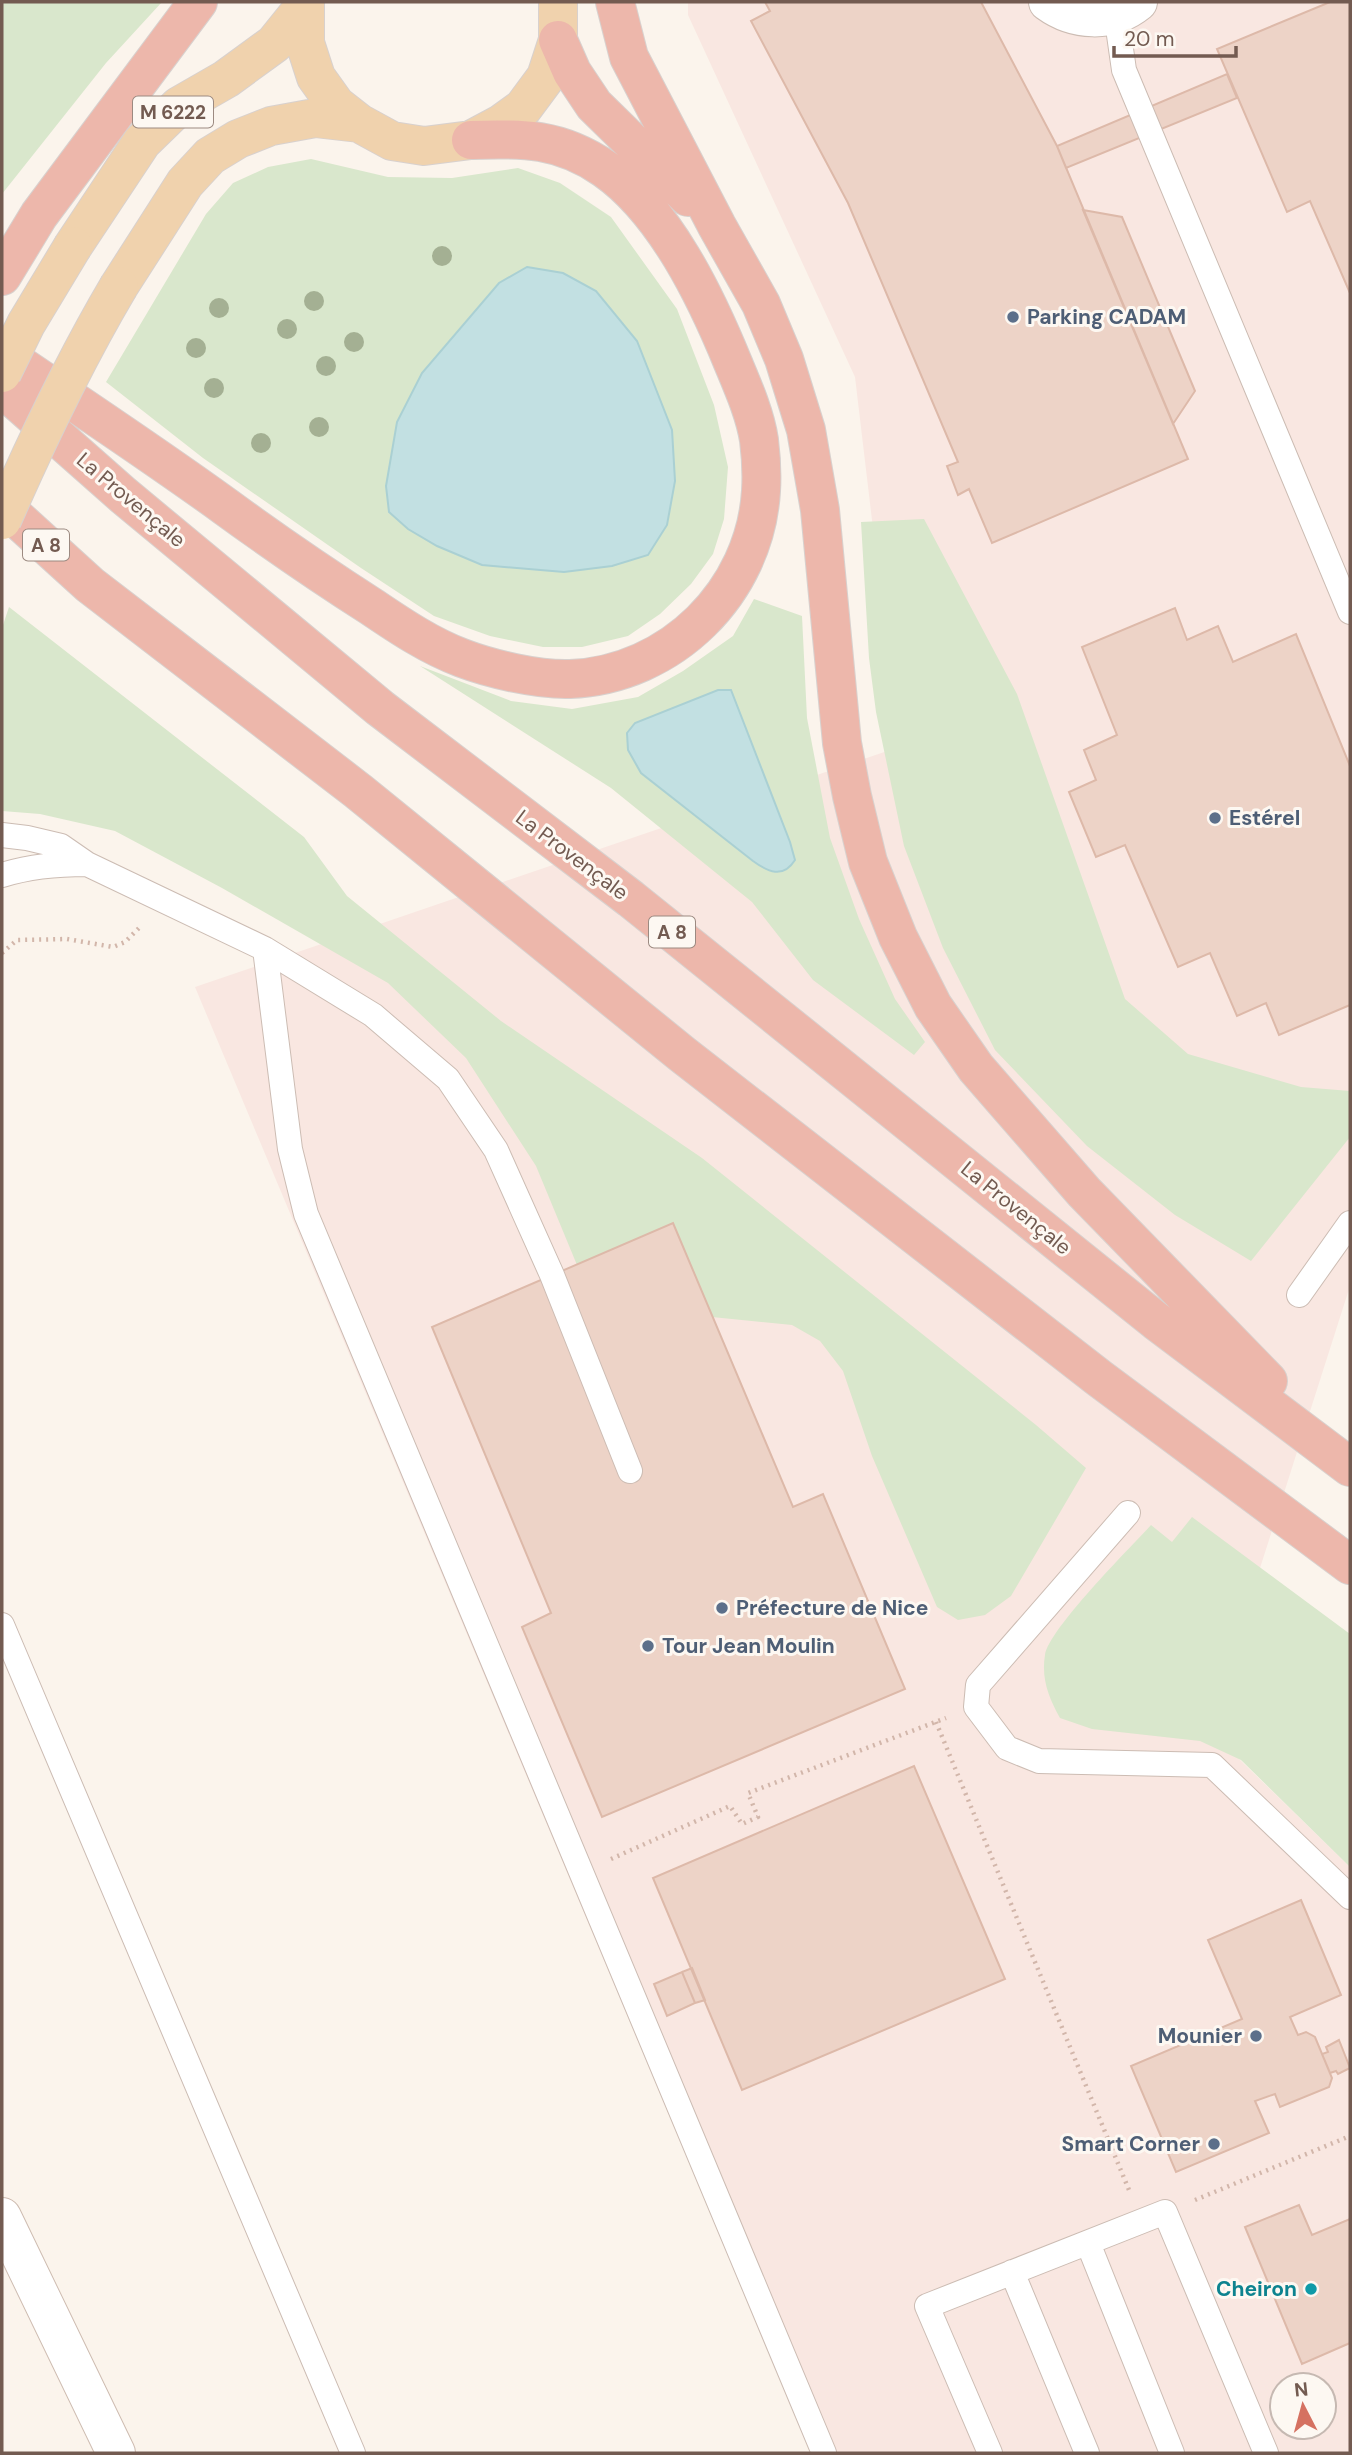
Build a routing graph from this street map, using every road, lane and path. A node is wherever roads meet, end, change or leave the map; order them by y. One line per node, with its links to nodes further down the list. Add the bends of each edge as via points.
1 (198, 2): 11 (highway, via 39,215)
2 (558, 2): 7 (main road)
3 (615, 2): 10 (highway, via 629,57)
4 (1048, 2): 6 (main road, via 1076,17 1096,18)
5 (304, 5): 8 (main road, via 305,43 316,77 337,105); 13 (main road, M 6222, bridge, via 274,44 179,106 142,142 26,324)
6 (1127, 8): 19 (lane, via 1124,70)
7 (558, 40): 9 (main road, via 546,77 523,108); 10 (highway, via 594,105)
8 (359, 123): 9 (main road, via 393,141 424,146); 16 (main road, M 6222, bridge, via 315,118 271,126 210,156 185,183 84,344)
9 (471, 140): 12 (highway, via 547,141 605,169 641,202 681,255 745,392 759,439 761,490 755,534 734,583 704,621 665,652 622,671 569,679 519,673 461,658 403,628 303,564)
10 (717, 226): 28 (highway, via 761,304 785,359 806,430 820,510 842,743 852,796 868,862 898,937 933,1006 976,1068 1035,1138)
11 (2, 276)
12 (2, 353)
13 (2, 373)
14 (2, 388): 28 (highway, La Provençale / A 8, via 380,708 641,908 1156,1321)
15 (2, 505): 18 (highway, A 8)
16 (2, 520)
17 (2, 534): 18 (highway)
18 (90, 585): 31 (highway, A 8, via 358,791 682,1054 1088,1370)
19 (1350, 612)
20 (2, 835): 21 (lane, via 61,846)
21 (87, 864): 22 (lane, via 55,863); 23 (lane)
22 (2, 875)
23 (155, 897): 24 (lane); 25 (path, via 146,922 113,947 67,939 17,940)
24 (265, 949): 29 (lane, via 373,1015 448,1079 496,1150 552,1275); 35 (lane, via 290,1149 306,1214)
25 (2, 953)
26 (1350, 1223): 27 (lane)
27 (1299, 1295)
28 (1350, 1466)
29 (629, 1471)
30 (1128, 1513): 33 (lane, via 978,1685)
31 (1350, 1565)
32 (2, 1625): 44 (lane)
33 (976, 1707): 34 (path); 36 (lane, via 1007,1748 1039,1760 1212,1765)
34 (936, 1722): 35 (path, via 748,1793 758,1817 741,1824 730,1806); 40 (path)
35 (581, 1871): 45 (lane)
36 (1350, 1897)
37 (1350, 2136): 38 (path)
38 (1165, 2212): 40 (lane); 49 (lane)
39 (2, 2217): 43 (main road)
40 (1142, 2221): 41 (lane)
41 (1087, 2243): 42 (lane); 48 (lane)
42 (1012, 2272): 46 (lane, via 927,2306); 47 (lane)
43 (116, 2453)
44 (353, 2453)
45 (824, 2453)
46 (990, 2453)
47 (1087, 2453)
48 (1172, 2453)
49 (1266, 2453)

